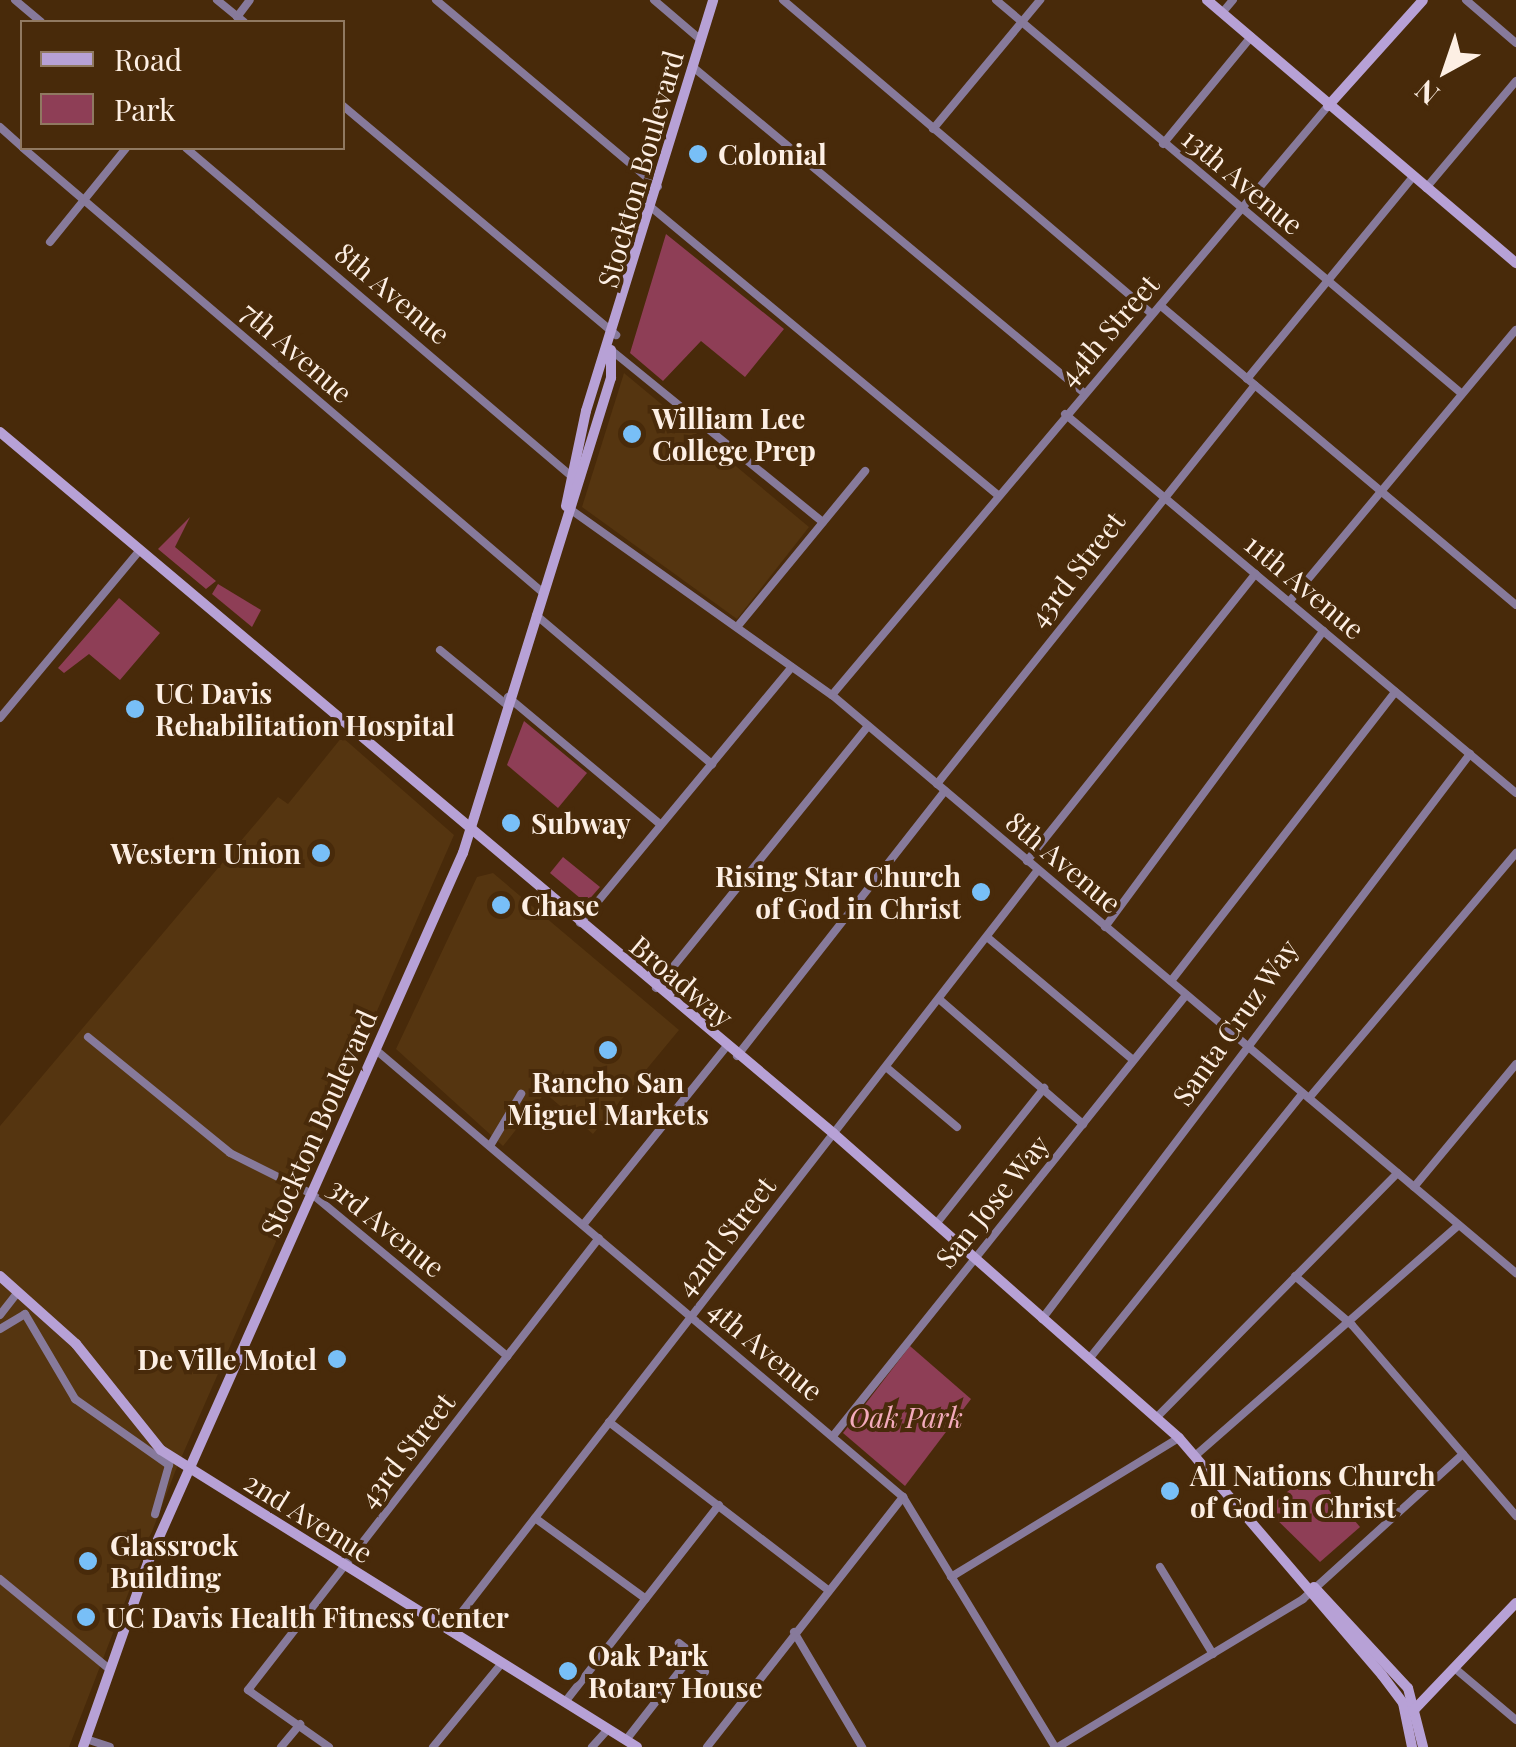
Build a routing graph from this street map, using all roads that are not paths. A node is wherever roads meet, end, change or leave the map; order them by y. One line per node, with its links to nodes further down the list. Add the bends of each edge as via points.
1 (15, 0): 17 (street)
2 (217, 0): 18 (street)
3 (250, 0): 18 (street)
4 (436, 0): 35 (street)
5 (654, 0): 21 (street)
6 (713, 0): 21 (main road, Stockton Boulevard)
7 (782, 0): 15 (street)
8 (800, 0): 15 (street)
9 (996, 0): 19 (street, 13th Avenue)
10 (1040, 0): 19 (street)
11 (1206, 0): 16 (main road)
12 (1233, 0): 16 (street)
13 (1423, 0): 25 (main road, 44th Street)
14 (1466, 0): 22 (street)
15 (793, 9): 28 (street)
16 (1222, 13): 20 (main road)
17 (39, 20)
18 (240, 20)
19 (1022, 22): 28 (street); 30 (street, 13th Avenue)
20 (1251, 37): 25 (main road); 30 (street)
21 (701, 40): 23 (main road, Stockton Boulevard)
22 (1516, 42)
23 (693, 67): 35 (main road, Stockton Boulevard); 49 (street)
24 (1516, 81): 36 (street)
25 (1328, 106): 34 (main road); 39 (street, 44th Street)
26 (345, 108): 46 (street)
27 (0, 127): 29 (street, 7th Avenue)
28 (934, 129): 44 (street)
29 (20, 144)
30 (1163, 144): 39 (street, 13th Avenue)
31 (26, 150): 37 (street, 7th Avenue)
32 (124, 150): 37 (street)
33 (188, 150): 54 (street, 8th Avenue)
34 (1413, 176): 36 (main road); 42 (street, 43rd Street)
35 (658, 188): 38 (main road, Stockton Boulevard)
36 (1426, 188): 41 (main road)
37 (85, 201): 40 (street); 62 (street, 7th Avenue)
38 (652, 208): 46 (main road, Stockton Boulevard); 56 (street)
39 (1240, 208): 42 (street, 13th Avenue); 43 (street, 44th Street)
40 (50, 242)
41 (1516, 264)
42 (1328, 281): 48 (street, 43rd Street); 50 (street, 13th Avenue)
43 (1161, 306): 44 (street, 44th Street); 48 (street)
44 (1148, 312): 49 (street, 44th Street)
45 (1516, 330): 50 (street)
46 (616, 335): 47 (main road, Stockton Boulevard)
47 (611, 350): 54 (main road, Stockton Boulevard); 58 (main road, Stockton Boulevard, via 612,378); 59 (street)
48 (1251, 382): 55 (street); 57 (street, 43rd Street)
49 (1083, 392): 51 (street, 44th Street)
50 (1462, 394): 55 (street)
51 (1065, 414): 56 (street, 44th Street); 57 (street, 11th Avenue)
52 (0, 432): 60 (main road, Broadway)
53 (865, 472): 59 (street)
54 (570, 475): 58 (main road, Stockton Boulevard)
55 (1381, 492): 63 (street); 64 (street)
56 (998, 495): 71 (street, 44th Street)
57 (1162, 495): 61 (street, 11th Avenue); 77 (street, 43rd Street)
58 (566, 507): 62 (main road, Stockton Boulevard); 66 (street, 8th Avenue)
59 (823, 522): 66 (street)
60 (140, 550): 73 (street); 81 (main road, Broadway)
61 (1255, 574): 63 (street, 11th Avenue); 83 (street)
62 (541, 591): 65 (main road, Stockton Boulevard)
63 (1289, 602): 67 (street, 11th Avenue)
64 (1516, 605)
65 (534, 614): 72 (main road, Stockton Boulevard); 76 (street)
66 (737, 627): 69 (street, 8th Avenue)
67 (1323, 631): 70 (street, 11th Avenue); 86 (street)
68 (440, 650): 72 (street)
69 (792, 667): 71 (street, 8th Avenue); 76 (street)
70 (1395, 692): 75 (street, 11th Avenue); 88 (street)
71 (832, 696): 74 (street, 8th Avenue)
72 (507, 701): 80 (street); 81 (main road, Stockton Boulevard)
73 (0, 718)
74 (868, 726): 77 (street, 8th Avenue); 89 (street)
75 (1470, 754): 79 (street, 11th Avenue); 93 (street, Santa Cruz Way)
76 (712, 764): 80 (street)
77 (937, 784): 78 (street, 8th Avenue)
78 (945, 791): 83 (street, 8th Avenue); 96 (street)
79 (1516, 793)
80 (661, 825): 85 (street)
81 (470, 830): 85 (main road, Broadway); 95 (main road, Stockton Boulevard)
82 (1516, 853): 102 (street)
83 (1028, 861): 84 (street, 8th Avenue)
84 (1038, 870): 86 (street, 8th Avenue); 87 (street, 42nd Street)
85 (580, 923): 89 (main road, Broadway)
86 (1105, 927): 88 (street, 8th Avenue)
87 (987, 937): 91 (street, 42nd Street); 97 (street)
88 (1170, 981): 90 (street, 8th Avenue)
89 (656, 988): 94 (main road, Broadway)
90 (1186, 994): 93 (street, 8th Avenue); 97 (street, San Jose Way)
91 (939, 999): 99 (street, 42nd Street); 100 (street)
92 (88, 1037): 109 (street, 3rd Avenue, via 230,1154)
93 (1246, 1045): 102 (street, 8th Avenue); 121 (street, Santa Cruz Way)
94 (726, 1047): 96 (main road, Broadway); 111 (street)
95 (376, 1050): 106 (street, 4th Avenue); 109 (main road, Stockton Boulevard)
96 (738, 1056): 105 (main road, Broadway)
97 (1133, 1060): 103 (street, San Jose Way)
98 (1516, 1064): 108 (street)
99 (886, 1067): 104 (street); 105 (street, 42nd Street)
100 (1044, 1088): 103 (street); 110 (street)
101 (521, 1094): 106 (street)
102 (1306, 1095): 107 (street, 8th Avenue); 125 (street)
103 (1084, 1124): 114 (street, San Jose Way)
104 (956, 1127)
105 (833, 1133): 110 (main road, Broadway); 120 (street, 42nd Street)
106 (490, 1146): 111 (street, 4th Avenue)
107 (1398, 1174): 108 (street, 8th Avenue); 117 (street)
108 (1414, 1187): 112 (street, 8th Avenue)
109 (312, 1194): 124 (street, 3rd Avenue); 132 (main road, Stockton Boulevard)
110 (936, 1224): 114 (main road, Broadway)
111 (583, 1225): 113 (street, 4th Avenue)
112 (1459, 1225): 115 (street, 8th Avenue); 122 (street)
113 (599, 1238): 120 (street, 4th Avenue); 124 (street, 43rd Street)
114 (976, 1259): 121 (main road, Broadway); 128 (street, San Jose Way)
115 (1516, 1273)
116 (0, 1276): 118 (main road, 2nd Avenue)
117 (1295, 1276): 122 (street); 126 (street)
118 (18, 1292): 119 (street); 132 (main road, 2nd Avenue, via 76,1344 136,1427)
119 (0, 1315)
120 (692, 1316): 127 (street, 42nd Street); 128 (street, 4th Avenue)
121 (1042, 1319): 125 (main road, Broadway)
122 (1348, 1321): 130 (street); 131 (street)
123 (0, 1329): 135 (street, via 25,1314 75,1399 168,1465)
124 (507, 1356): 138 (street, 43rd Street)
125 (1089, 1359): 126 (main road, Broadway)
126 (1156, 1418): 129 (main road, Broadway)
127 (609, 1422): 134 (street); 137 (street, 42nd Street)
128 (833, 1436): 133 (street, 4th Avenue)
129 (1179, 1438): 131 (main road, Broadway); 140 (street)
130 (1463, 1454): 136 (street); 142 (street)
131 (1196, 1455): 142 (main road, Broadway)
132 (189, 1469): 138 (main road, 2nd Avenue); 152 (main road, Stockton Boulevard)
133 (903, 1497): 140 (street, 4th Avenue); 143 (street)
134 (719, 1506): 143 (street); 144 (street)
135 (156, 1514)
136 (1516, 1516)
137 (535, 1518): 144 (street); 146 (street, 42nd Street)
138 (345, 1566): 146 (main road, 2nd Avenue); 158 (street, 43rd Street, via 248,1690)
139 (1160, 1567): 149 (street)
140 (951, 1577): 170 (street, 4th Avenue)
141 (0, 1580): 152 (street)
142 (1314, 1587): 149 (street); 156 (main road, Broadway, via 1377,1648)
143 (827, 1589): 147 (street)
144 (646, 1599): 155 (street)
145 (1515, 1608): 154 (main road)
146 (448, 1630): 151 (main road, 2nd Avenue)
147 (794, 1632): 168 (street); 169 (street)
148 (680, 1642): 150 (street)
149 (1213, 1654): 170 (street)
150 (688, 1660): 153 (street); 160 (street)
151 (502, 1663): 155 (main road, 2nd Avenue); 165 (street)
152 (110, 1670): 161 (main road, Stockton Boulevard)
153 (705, 1672)
154 (1458, 1672): 156 (main road); 157 (street)
155 (565, 1702): 159 (main road, 2nd Avenue)
156 (1413, 1711): 171 (main road, Broadway); 172 (main road, Broadway)
157 (1516, 1720)
158 (300, 1724): 163 (street); 164 (street)
159 (608, 1729): 160 (main road, 2nd Avenue); 166 (street)
160 (626, 1740): 167 (main road, 2nd Avenue)
161 (84, 1743): 162 (street)
162 (110, 1747)
163 (281, 1747)
164 (329, 1747)
165 (434, 1747)
166 (592, 1747)
167 (637, 1747)
168 (707, 1747)
169 (862, 1747)
170 (1056, 1747)
171 (1412, 1747)
172 (1423, 1747)

